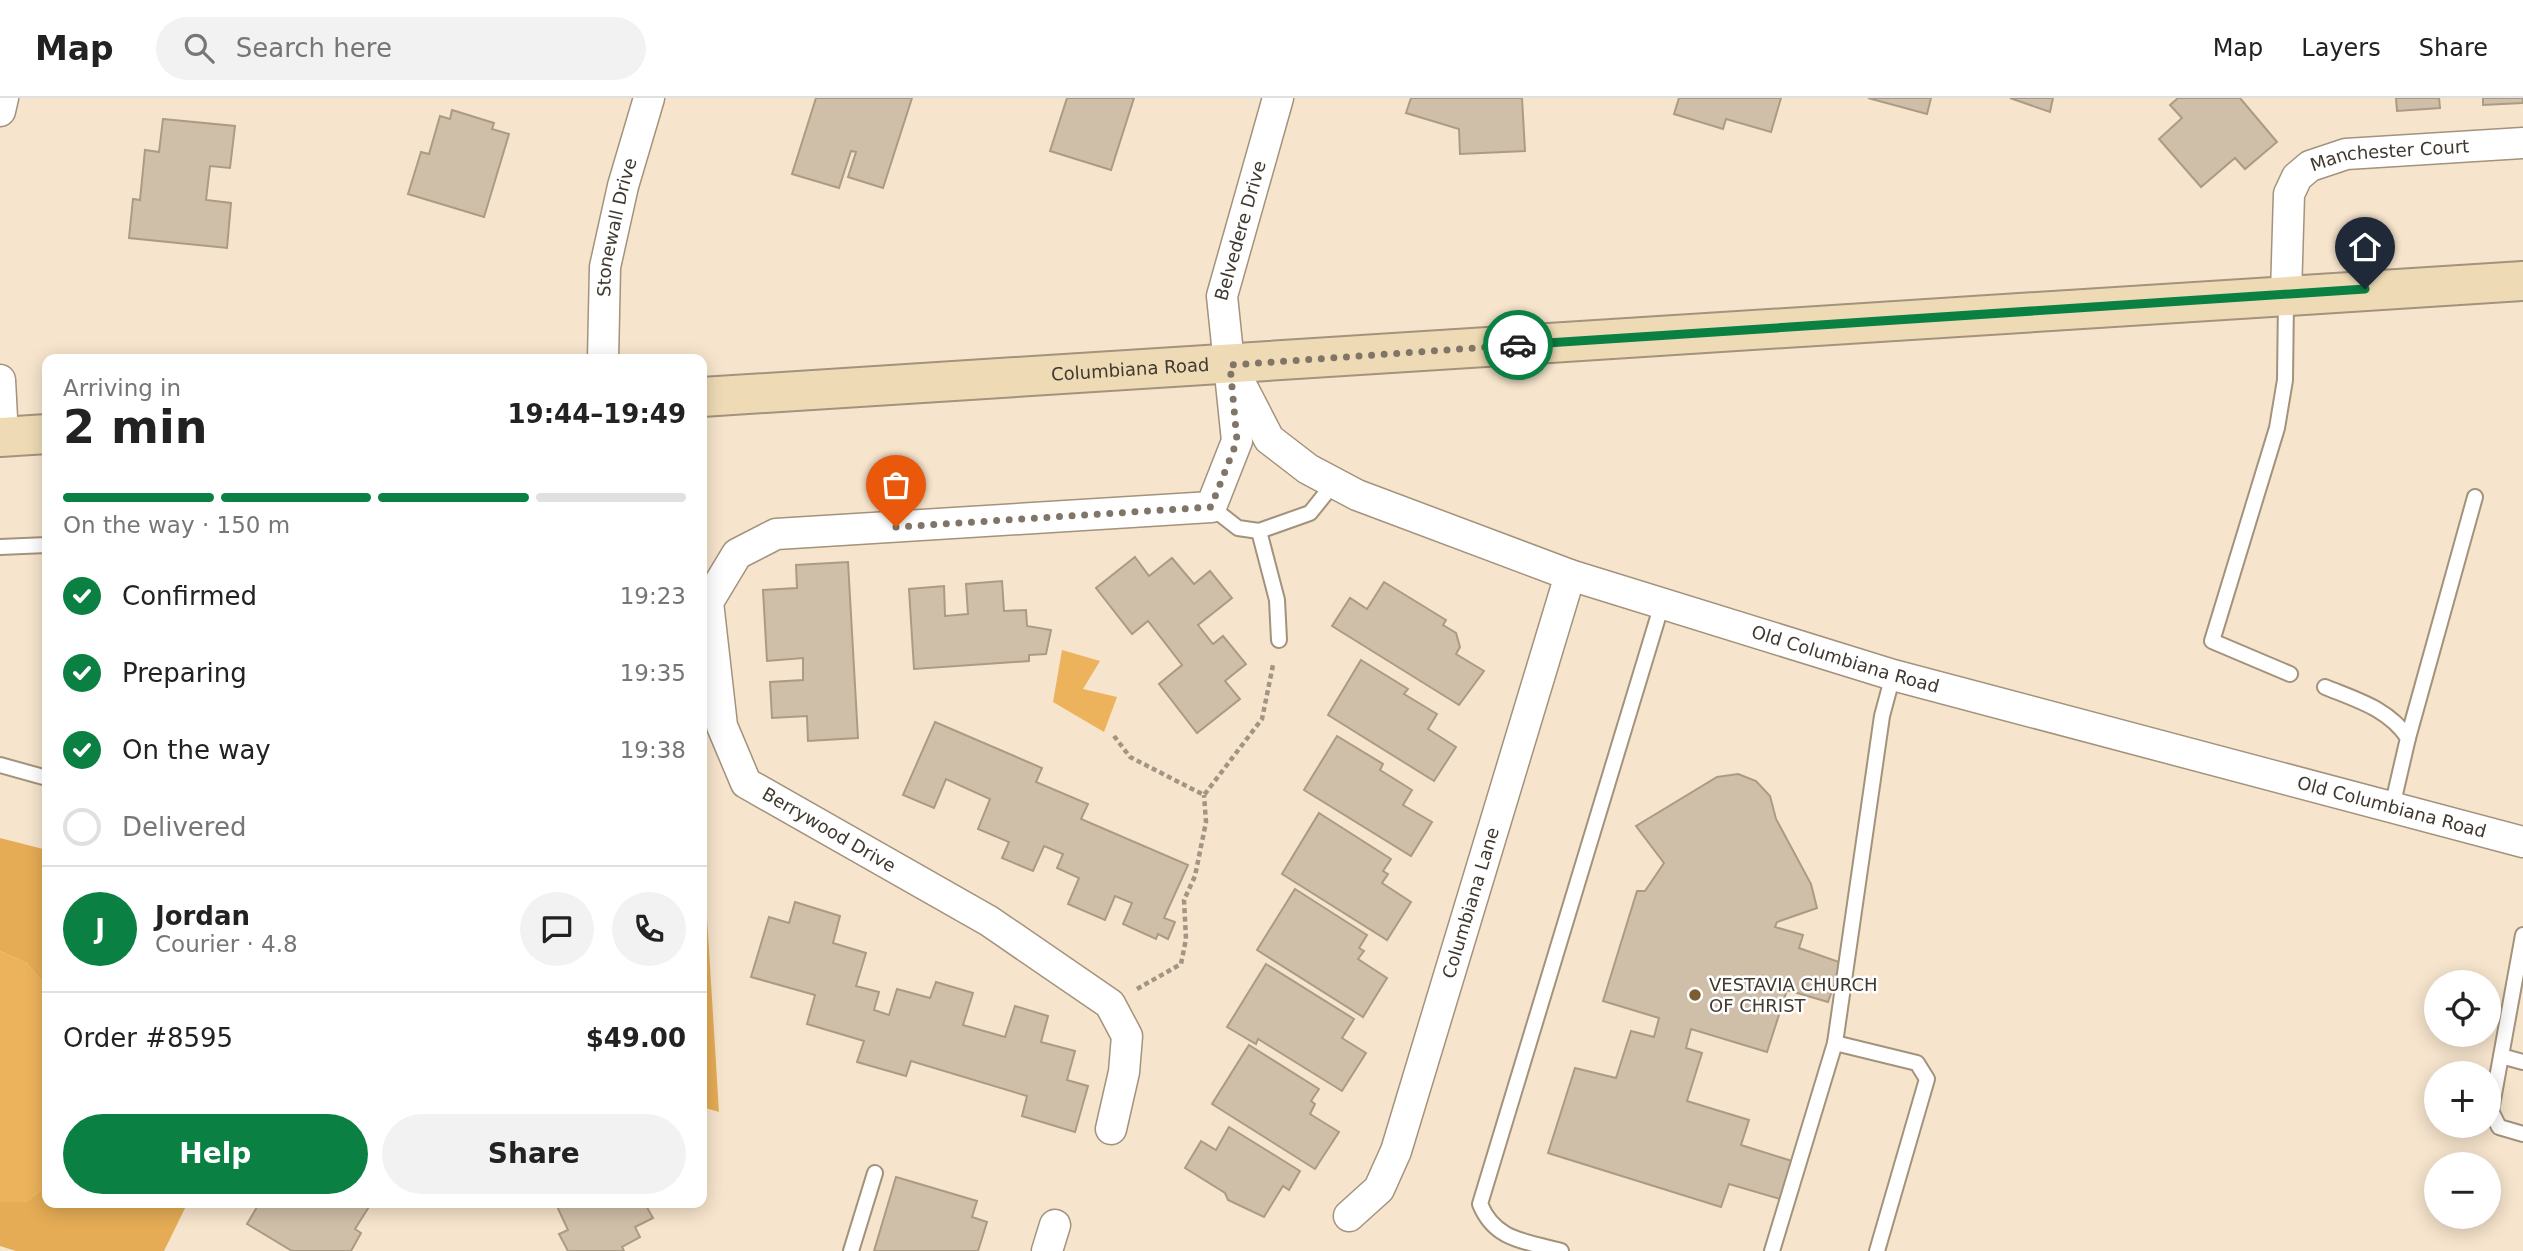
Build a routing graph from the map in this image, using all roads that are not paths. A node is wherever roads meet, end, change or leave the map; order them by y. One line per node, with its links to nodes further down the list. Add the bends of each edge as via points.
1 (3, 98): 4 (street)
2 (649, 98): 8 (street, Stonewall Drive, via 605,267)
3 (1278, 98): 9 (street, Belvedere Drive, via 1222,296)
4 (0, 111)
5 (2523, 144): 7 (street, Manchester Court, via 2346,154 2309,166 2289,194)
6 (2523, 281): 7 (main road, Columbiana Road)
7 (2286, 294): 9 (main road, Columbiana Road); 23 (lane, via 2285,380 2277,428 2212,641)
8 (603, 354)
9 (1230, 365): 11 (main road, Columbiana Road); 14 (street, Old Columbiana Road, via 1269,439 1308,469); 16 (street, via 1237,441)
10 (0, 380): 13 (street)
11 (707, 397)
12 (42, 434): 13 (main road)
13 (2, 437)
14 (1334, 482): 17 (lane, via 1310,513); 20 (street, Old Columbiana Road, via 1357,495)
15 (2475, 497): 26 (lane)
16 (1211, 507): 17 (lane, via 1238,528); 35 (street, Berrywood Drive, via 776,534 737,554 708,602 722,726 746,783 989,921 1110,1004 1128,1036)
17 (1259, 531): 22 (lane, via 1276,600)
18 (42, 545): 19 (lane)
19 (0, 547)
20 (1570, 575): 21 (street, Old Columbiana Road); 38 (street, Columbiana Lane, via 1396,1151 1379,1189)
21 (1661, 604): 24 (street, Old Columbiana Road); 40 (lane, via 1480,1204 1501,1234)
22 (1279, 640)
23 (2290, 674)
24 (1893, 675): 29 (street, Old Columbiana Road); 32 (lane, via 1882,716)
25 (2325, 687): 26 (lane, via 2371,705 2399,724)
26 (2408, 738): 29 (lane)
27 (0, 765): 28 (lane)
28 (42, 777)
29 (2392, 807): 30 (street, Old Columbiana Road)
30 (2523, 842)
31 (2522, 943): 33 (lane)
32 (1835, 1043): 41 (lane); 42 (lane, via 1917,1063 1927,1079)
33 (2501, 1056): 34 (lane); 36 (lane, via 2491,1111 2499,1127)
34 (2523, 1062)
35 (1111, 1129)
36 (2523, 1134)
37 (874, 1173): 39 (lane)
38 (1349, 1216)
39 (851, 1251)
40 (1561, 1251)
41 (1772, 1251)
42 (1877, 1251)

